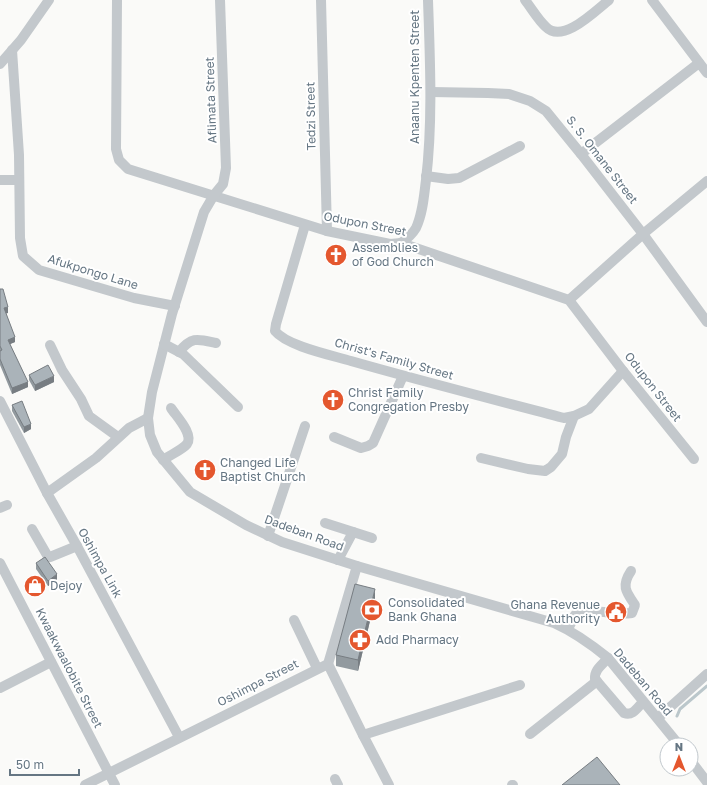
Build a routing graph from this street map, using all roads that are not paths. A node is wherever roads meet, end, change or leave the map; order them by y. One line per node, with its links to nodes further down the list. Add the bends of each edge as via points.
1 (49, 0): 9 (street)
2 (117, 0): 20 (street, Odupon Street, via 116,148 120,160 128,168)
3 (220, 0): 20 (street, Aflimata Street, via 226,168 223,184)
4 (321, 0): 22 (street, Tedzi Street)
5 (428, 0): 13 (street, Anaanu Kpenten Street)
6 (525, 0): 7 (street, via 547,28 559,33 574,28)
7 (609, 0)
8 (652, 0): 10 (street)
9 (12, 50): 11 (street); 18 (street, Afukpongo Lane)
10 (699, 63): 12 (street); 15 (street)
11 (0, 64)
12 (707, 73)
13 (431, 92): 15 (street, S. S. Omane Street, via 509,94 530,101 546,111); 16 (street, Anaanu Kpenten Street)
14 (520, 146): 16 (street, via 459,178)
15 (581, 154): 23 (street, S. S. Omane Street)
16 (426, 176): 24 (street, Anaanu Kpenten Street, via 418,222 415,230)
17 (0, 180): 18 (street)
18 (19, 180): 26 (street, Afukpongo Lane, via 20,238 23,256 40,270 134,298)
19 (707, 181): 23 (street)
20 (214, 195): 21 (street, Odupon Street); 26 (street, Dadeban Road, via 204,212)
21 (305, 225): 22 (street, Odupon Street); 33 (street, Christ's Family Street, via 275,331 279,336 303,346)
22 (327, 231): 24 (street, Odupon Street, via 390,244)
23 (643, 234): 25 (street); 27 (street, S. S. Omane Street)
24 (402, 243): 25 (street, Odupon Street)
25 (569, 300): 32 (street, Odupon Street)
26 (175, 306): 28 (street, Dadeban Road)
27 (705, 316)
28 (164, 344): 31 (street); 38 (street, Dadeban Road)
29 (216, 344): 31 (street, via 200,339 193,340)
30 (50, 345): 40 (street, via 89,416)
31 (179, 352): 35 (street)
32 (623, 371): 37 (street, via 589,409); 43 (street, Odupon Street)
33 (403, 376): 37 (street, Christ's Family Street, via 564,418); 41 (street, via 373,442 361,448)
34 (0, 401): 45 (street, Oshimpa Link)
35 (238, 407)
36 (171, 408): 44 (street, via 188,432 189,440 186,445)
37 (574, 416): 42 (street, via 562,454 545,470 528,469)
38 (148, 418): 40 (street); 44 (street, Dadeban Road, via 150,435)
39 (305, 426): 49 (street)
40 (118, 437): 45 (street, via 96,458)
41 (334, 437)
42 (481, 458)
43 (694, 459)
44 (163, 460): 49 (street, Dadeban Road, via 190,492 246,526)
45 (46, 494): 51 (street, Oshimpa Link)
46 (325, 524): 48 (street)
47 (32, 529): 51 (street, via 50,557)
48 (353, 532): 50 (street); 52 (street)
49 (268, 536): 52 (street, Dadeban Road)
50 (372, 538)
51 (77, 546): 71 (street, Oshimpa Link)
52 (338, 560): 54 (street, Dadeban Road)
53 (0, 563): 56 (street, Kwaakwaalobite Street)
54 (357, 566): 58 (street, Dadeban Road); 61 (street)
55 (631, 571): 58 (street, via 627,578 626,591 635,605 632,612 575,614)
56 (4, 579): 60 (street, Kwaakwaalobite Street)
57 (294, 620): 62 (street)
58 (568, 629): 59 (street, Dadeban Road)
59 (608, 658): 64 (street, via 597,670); 67 (street, Dadeban Road)
60 (51, 662): 66 (street); 73 (street, Kwaakwaalobite Street)
61 (328, 664): 62 (street, Oshimpa Street); 70 (street)
62 (317, 668): 71 (street, Oshimpa Street)
63 (707, 674): 68 (street)
64 (597, 681): 67 (street, via 624,713 633,713); 69 (street)
65 (520, 685): 70 (street)
66 (0, 688)
67 (643, 702): 68 (street, Dadeban Road)
68 (658, 718): 72 (street, Dadeban Road)
69 (530, 734)
70 (363, 735): 78 (street)
71 (179, 737): 73 (street, Oshimpa Street)
72 (673, 737)
73 (109, 772): 76 (street, Oshimpa Street); 77 (street, Kwaakwaalobite Street)
74 (699, 772): 75 (street)
75 (707, 782)
76 (84, 785)
77 (115, 785)
78 (390, 785)

